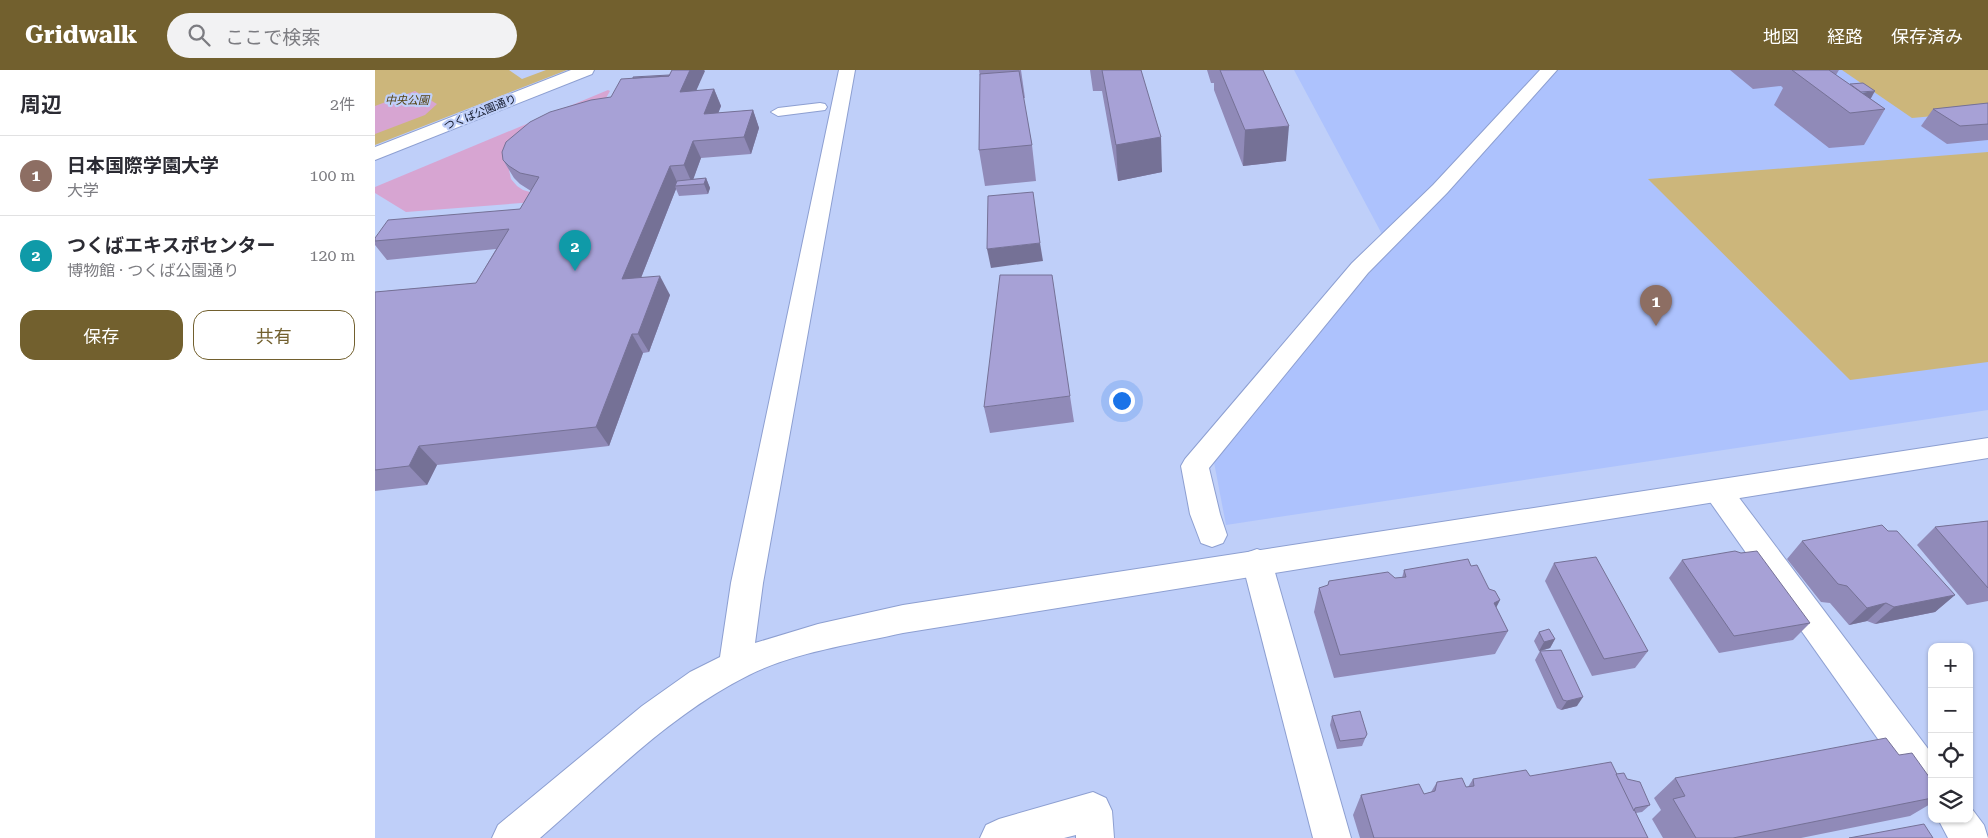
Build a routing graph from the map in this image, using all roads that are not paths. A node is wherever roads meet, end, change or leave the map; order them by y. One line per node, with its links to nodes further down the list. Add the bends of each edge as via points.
1 (586, 70): 6 (street, つくば公園通り)
2 (847, 70): 11 (street, via 747,583)
3 (1549, 70): 9 (street, via 1440,189 1360,268 1195,466)
4 (821, 107): 5 (lane)
5 (778, 112)
6 (375, 154)
7 (1988, 448): 8 (street)
8 (1718, 491): 10 (street); 12 (street)
9 (1212, 534)
10 (1257, 562): 11 (street, via 903,619 770,652); 17 (street)
11 (735, 666): 14 (street, via 693,690 643,726)
12 (1928, 779)
13 (1960, 823): 18 (street)
14 (511, 838)
15 (999, 838): 16 (street, via 1093,811)
16 (1095, 838)
17 (1332, 838)
18 (1971, 838)

